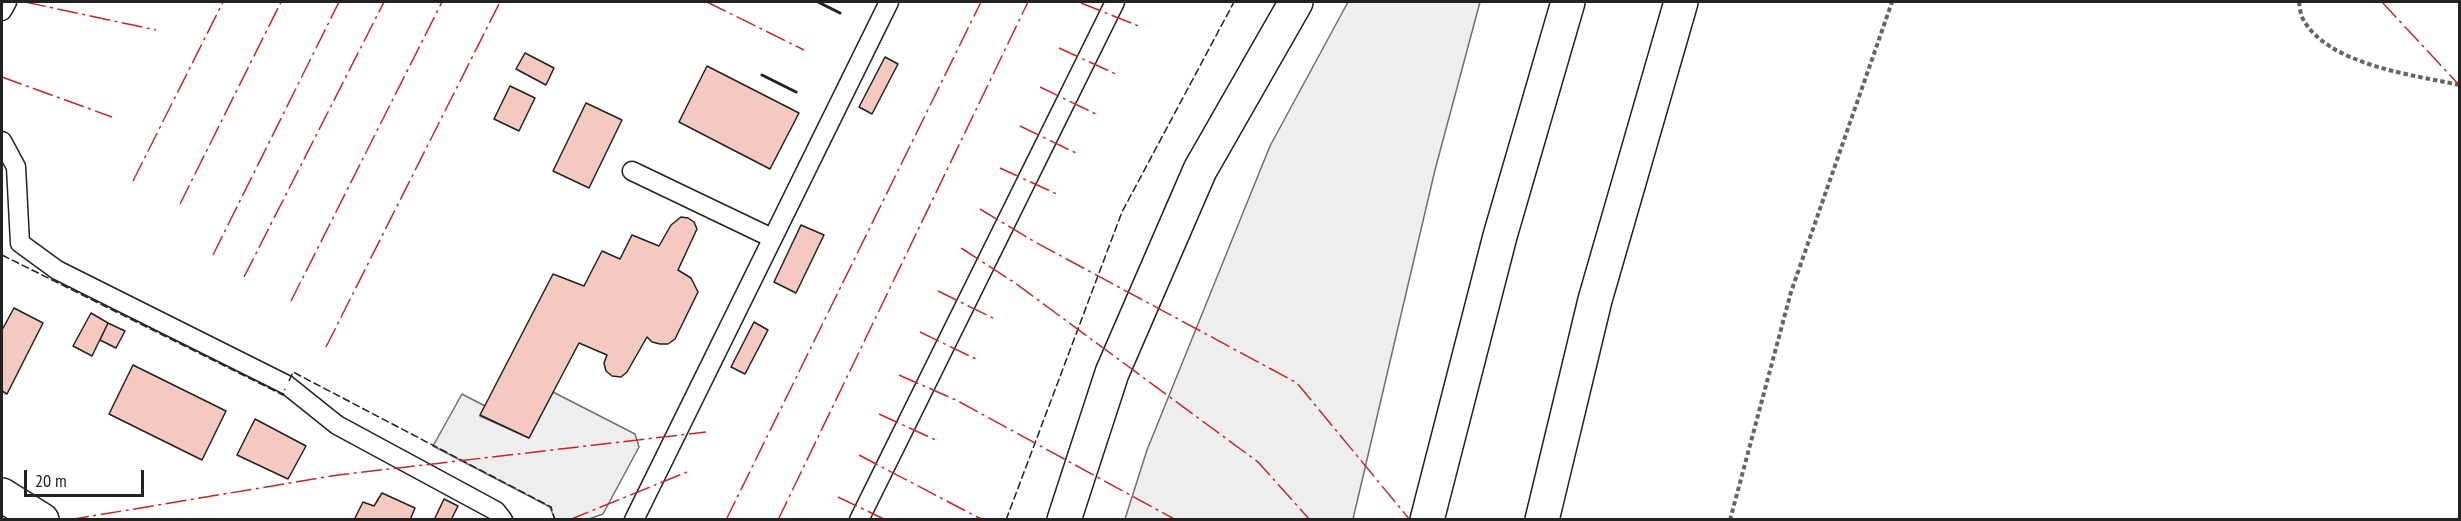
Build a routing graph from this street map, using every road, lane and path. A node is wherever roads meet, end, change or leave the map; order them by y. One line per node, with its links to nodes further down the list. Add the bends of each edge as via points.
1 (7, 2): 9 (lane)
2 (889, 2): 13 (lane)
3 (1115, 2): 18 (lane)
4 (1296, 2): 19 (main road, via 1200,170 1112,374)
5 (1568, 2): 20 (main road, via 1500,236)
6 (1681, 2): 21 (main road, via 1594,300)
7 (1893, 2): 22 (path, via 1791,292)
8 (2299, 2): 10 (path, via 2302,18 2318,39 2362,63)
9 (2, 11)
10 (2460, 85)
11 (2, 141): 16 (lane, via 16,167 20,243 57,270 287,385 337,425 496,511)
12 (632, 171): 13 (lane)
13 (772, 238): 17 (lane)
14 (2, 495): 15 (main road)
15 (42, 519)
16 (503, 519)
17 (634, 519)
18 (859, 519)
19 (1064, 519)
20 (1426, 519)
21 (1542, 519)
22 (1730, 519)

